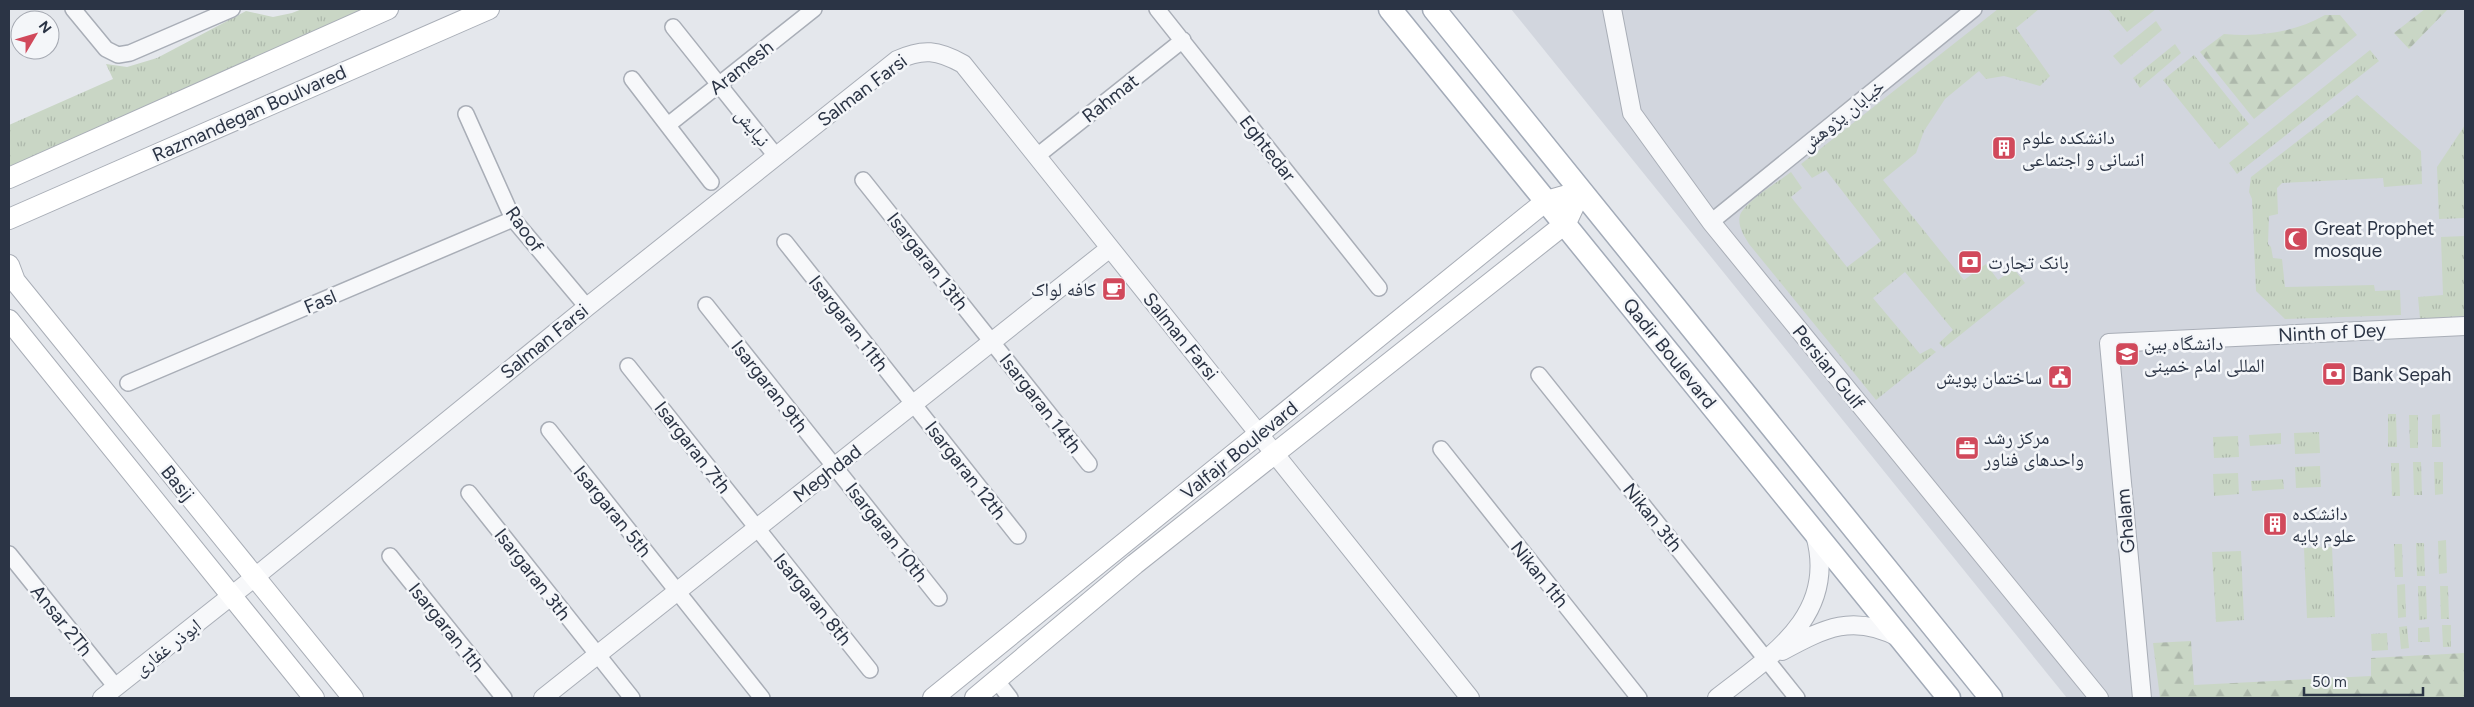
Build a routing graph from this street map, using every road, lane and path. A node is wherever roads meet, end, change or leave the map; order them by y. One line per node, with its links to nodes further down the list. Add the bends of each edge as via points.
1 (74, 9): 2 (street, via 106,49 118,54 130,53)
2 (232, 9)
3 (388, 9): 19 (main road, Razmandegan Boulvared)
4 (489, 9): 24 (main road, Razmandegan Boulvared)
5 (814, 9): 14 (street, Aramesh)
6 (1158, 9): 12 (street, Eghtedar)
7 (1390, 9): 23 (main road, Qadir Boulevard)
8 (1434, 9): 22 (main road, Qadir Boulevard)
9 (1612, 9): 26 (street, Persian Gulf, via 1632,114)
10 (1974, 9): 26 (street, خیابان پژوهش)
11 (673, 27): 14 (street, نیایش)
12 (1182, 40): 18 (street, Rahmat); 31 (street, Eghtedar)
13 (632, 79): 16 (street)
14 (719, 84): 16 (street, Aramesh); 17 (street, نیایش)
15 (466, 114): 25 (street, Raoof)
16 (668, 125): 21 (street)
17 (776, 156): 18 (street, Salman Farsi, via 897,60 912,53 930,52 946,54 963,64); 33 (street, Salman Farsi)
18 (1037, 156): 29 (street, Salman Farsi)
19 (9, 178)
20 (863, 180): 36 (street, Isargaran 13th)
21 (711, 182)
22 (1581, 190): 23 (main road); 27 (main road); 79 (main road, Qadir Boulevard)
23 (1546, 201): 27 (main road, Qadir Boulevard); 43 (main road, Valfajr Boulevard)
24 (9, 219)
25 (513, 219): 33 (street, Raoof); 40 (street, Fasl)
26 (1711, 222): 80 (street, Persian Gulf)
27 (1566, 223): 45 (main road, Valfajr Boulevard); 50 (main road, Qadir Boulevard)
28 (785, 242): 41 (street, Isargaran 11th)
29 (1110, 248): 36 (street, Meghdad); 43 (street, Salman Farsi)
30 (9, 265): 54 (main road, Basij, via 15,282)
31 (1379, 288)
32 (706, 305): 47 (street, Isargaran 9th)
33 (586, 307): 54 (street, Salman Farsi)
34 (9, 320): 56 (main road, Basij)
35 (2465, 326): 37 (street, Ninth of Dey)
36 (992, 342): 41 (street, Meghdad); 46 (street, Isargaran 14th)
37 (2109, 343): 81 (street, Ghalam)
38 (628, 366): 49 (street, Isargaran 7th)
39 (1539, 374): 60 (street, Nikan 3th)
40 (128, 383)
41 (914, 404): 47 (street, Meghdad); 51 (street, Isargaran 12th)
42 (549, 430): 55 (street, Isargaran 5th)
43 (1260, 433): 45 (street, Salman Farsi); 71 (main road, Valfajr Boulevard)
44 (1441, 450): 75 (street, Nikan 1th)
45 (1276, 455): 62 (main road, Valfajr Boulevard, via 1135,564); 74 (street, Salman Farsi)
46 (1090, 464)
47 (835, 467): 49 (street, Meghdad); 57 (street, Isargaran 10th)
48 (469, 493): 59 (street, Isargaran 3th)
49 (757, 528): 55 (street, Meghdad); 61 (street, Isargaran 8th)
50 (1814, 532): 58 (main road, Qadir Boulevard); 60 (street, via 1821,564 1818,591 1798,626)
51 (1018, 536)
52 (9, 554): 63 (street, Ansar 2Th)
53 (390, 556): 67 (street, Isargaran 1th)
54 (255, 577): 56 (street, Salman Farsi); 66 (main road, Basij)
55 (678, 592): 59 (street, Meghdad); 70 (street, Isargaran 5th)
56 (232, 596): 63 (street, ابوذر غفاری); 65 (main road, Basij)
57 (939, 598)
58 (1901, 639): 60 (street, via 1884,630 1846,624 1827,628); 78 (main road, Qadir Boulevard)
59 (598, 655): 68 (street, Meghdad); 69 (street, Isargaran 3th)
60 (1766, 660): 76 (street); 77 (street, Nikan 3th)
61 (870, 670)
62 (997, 681): 72 (main road, Valfajr Boulevard); 73 (street)
63 (116, 687): 64 (street, ابوذر غفاری)
64 (102, 698)
65 (314, 698)
66 (352, 698)
67 (504, 698)
68 (543, 698)
69 (632, 698)
70 (762, 698)
71 (932, 698)
72 (976, 698)
73 (1010, 698)
74 (1470, 698)
75 (1639, 698)
76 (1716, 698)
77 (1797, 698)
78 (1949, 698)
79 (1990, 698)
80 (2099, 698)
81 (2142, 698)

